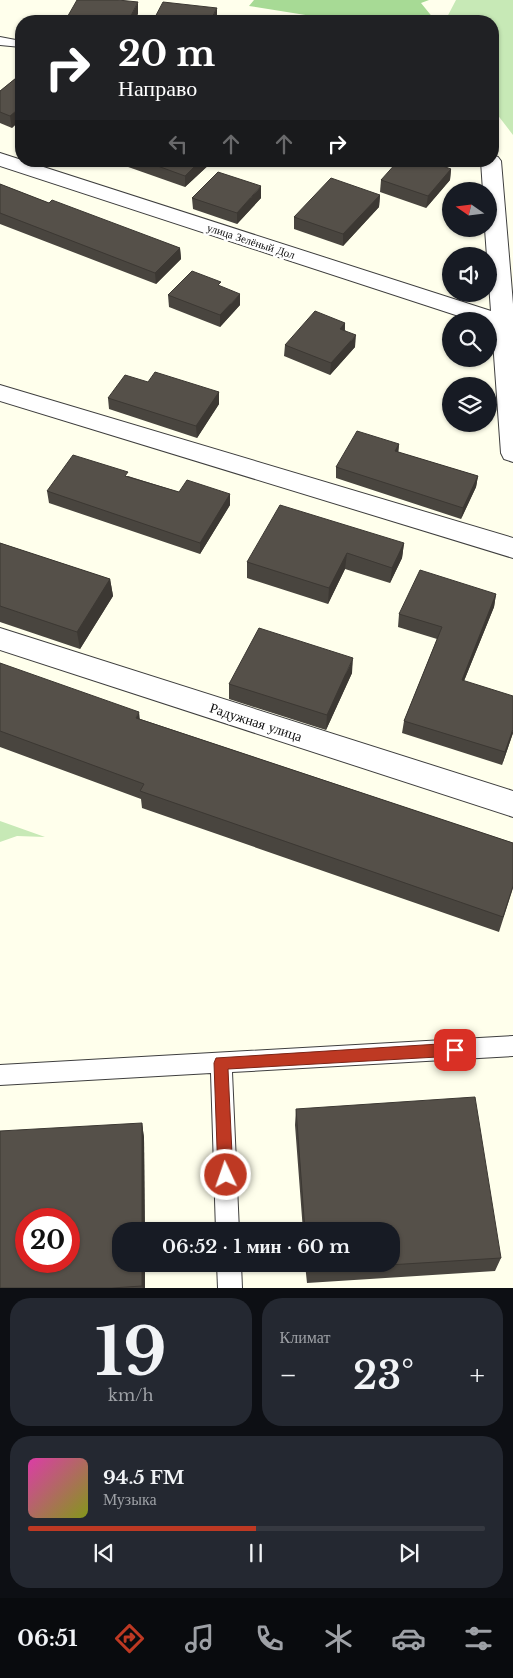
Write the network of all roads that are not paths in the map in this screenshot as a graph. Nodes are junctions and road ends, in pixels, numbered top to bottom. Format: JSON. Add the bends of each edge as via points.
{"nodes":[{"id":1,"x":0,"y":41,"type":"edge"},
{"id":2,"x":15,"y":43,"type":"edge"},
{"id":3,"x":0,"y":159,"type":"edge"},
{"id":4,"x":15,"y":164,"type":"edge"},
{"id":5,"x":25,"y":167,"type":"edge"},
{"id":6,"x":491,"y":167,"type":"edge"},
{"id":7,"x":503,"y":322,"type":"junction"},
{"id":8,"x":0,"y":393,"type":"edge"},
{"id":9,"x":513,"y":452,"type":"edge"},
{"id":10,"x":513,"y":548,"type":"edge"},
{"id":11,"x":0,"y":639,"type":"edge"},
{"id":12,"x":513,"y":804,"type":"edge"},
{"id":13,"x":513,"y":1046,"type":"edge"},
{"id":14,"x":221,"y":1063,"type":"junction"},
{"id":15,"x":0,"y":1075,"type":"edge"},
{"id":16,"x":228,"y":1222,"type":"edge"},
{"id":17,"x":229,"y":1272,"type":"edge"},
{"id":18,"x":230,"y":1288,"type":"edge"}],
"edges":[{"from":1,"to":2,"type":"lane"},
{"from":3,"to":4,"type":"street","name":"улица Зелёный Дол"},
{"from":5,"to":7,"type":"street","name":"улица Зелёный Дол"},
{"from":6,"to":7,"type":"street"},
{"from":7,"to":9,"type":"street"},
{"from":8,"to":10,"type":"street"},
{"from":11,"to":12,"type":"street","name":"Радужная улица"},
{"from":13,"to":14,"type":"lane"},
{"from":14,"to":15,"type":"lane"},
{"from":14,"to":16,"type":"lane"},
{"from":17,"to":18,"type":"lane"}]}
